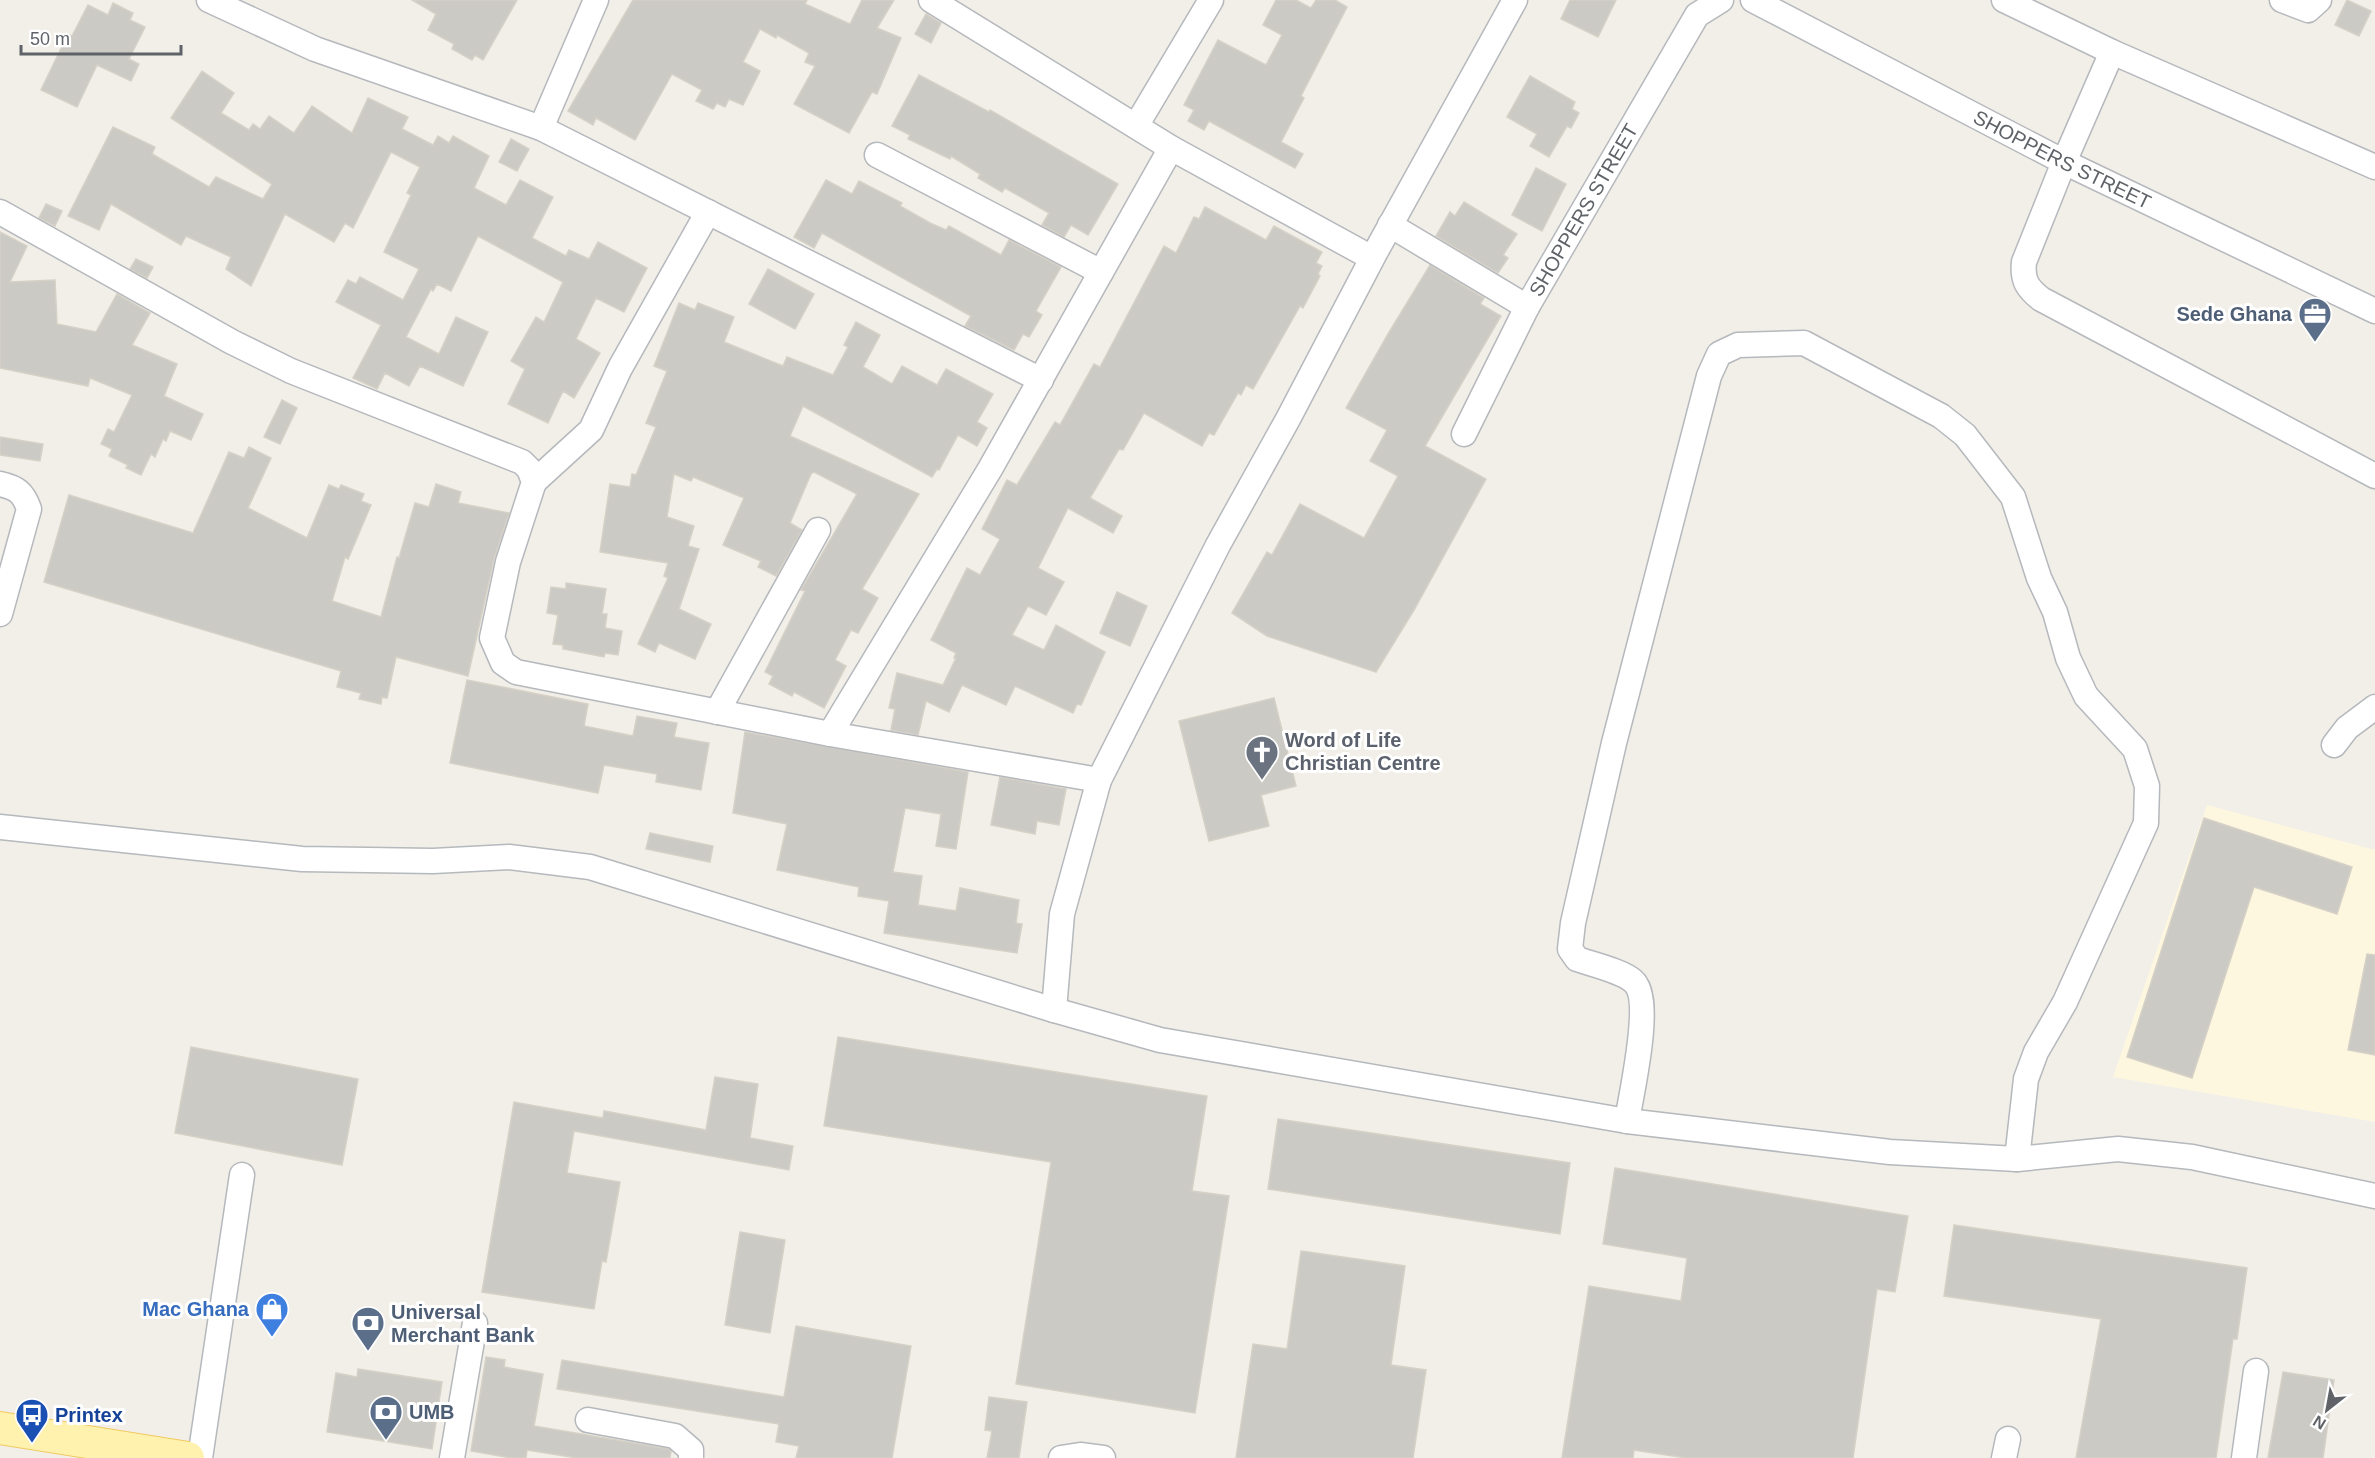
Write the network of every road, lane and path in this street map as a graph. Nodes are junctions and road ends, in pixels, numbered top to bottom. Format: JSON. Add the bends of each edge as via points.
{"nodes":[{"id":1,"x":209,"y":0,"type":"edge"},
{"id":2,"x":596,"y":0,"type":"edge"},
{"id":3,"x":931,"y":0,"type":"edge"},
{"id":4,"x":1211,"y":0,"type":"edge"},
{"id":5,"x":1515,"y":0,"type":"edge"},
{"id":6,"x":1721,"y":0,"type":"edge"},
{"id":7,"x":1753,"y":0,"type":"edge"},
{"id":8,"x":2004,"y":0,"type":"edge"},
{"id":9,"x":2282,"y":0,"type":"edge"},
{"id":10,"x":2319,"y":0,"type":"edge"},
{"id":11,"x":2112,"y":52,"type":"junction"},
{"id":12,"x":1136,"y":126,"type":"junction"},
{"id":13,"x":541,"y":128,"type":"junction"},
{"id":14,"x":1171,"y":148,"type":"junction"},
{"id":15,"x":877,"y":154,"type":"dead end"},
{"id":16,"x":2064,"y":162,"type":"junction"},
{"id":17,"x":2375,"y":167,"type":"edge"},
{"id":18,"x":0,"y":212,"type":"edge"},
{"id":19,"x":708,"y":212,"type":"junction"},
{"id":20,"x":1390,"y":225,"type":"junction"},
{"id":21,"x":1372,"y":258,"type":"junction"},
{"id":22,"x":1101,"y":272,"type":"junction"},
{"id":23,"x":1527,"y":307,"type":"junction"},
{"id":24,"x":2375,"y":311,"type":"edge"},
{"id":25,"x":1041,"y":380,"type":"junction"},
{"id":26,"x":1464,"y":434,"type":"dead end"},
{"id":27,"x":2375,"y":476,"type":"edge"},
{"id":28,"x":534,"y":482,"type":"junction"},
{"id":29,"x":0,"y":484,"type":"edge"},
{"id":30,"x":819,"y":530,"type":"dead end"},
{"id":31,"x":0,"y":614,"type":"edge"},
{"id":32,"x":2375,"y":707,"type":"edge"},
{"id":33,"x":717,"y":712,"type":"junction"},
{"id":34,"x":830,"y":734,"type":"junction"},
{"id":35,"x":2334,"y":745,"type":"dead end"},
{"id":36,"x":1099,"y":780,"type":"junction"},
{"id":37,"x":0,"y":827,"type":"edge"},
{"id":38,"x":1054,"y":1010,"type":"junction"},
{"id":39,"x":1627,"y":1120,"type":"junction"},
{"id":40,"x":2017,"y":1159,"type":"junction"},
{"id":41,"x":242,"y":1175,"type":"dead end"},
{"id":42,"x":2375,"y":1196,"type":"edge"},
{"id":43,"x":475,"y":1323,"type":"dead end"},
{"id":44,"x":2256,"y":1371,"type":"dead end"},
{"id":45,"x":588,"y":1420,"type":"dead end"},
{"id":46,"x":0,"y":1428,"type":"edge"},
{"id":47,"x":188,"y":1458,"type":"edge"},
{"id":48,"x":200,"y":1458,"type":"edge"},
{"id":49,"x":452,"y":1458,"type":"edge"},
{"id":50,"x":691,"y":1458,"type":"edge"},
{"id":51,"x":1061,"y":1458,"type":"edge"},
{"id":52,"x":1103,"y":1458,"type":"edge"},
{"id":53,"x":2244,"y":1458,"type":"edge"}],
"edges":[{"from":1,"to":13,"type":"street","via":[[315,49]]},
{"from":2,"to":13,"type":"street"},
{"from":3,"to":12,"type":"street"},
{"from":4,"to":12,"type":"street"},
{"from":5,"to":20,"type":"street"},
{"from":6,"to":23,"type":"street","name":"SHOPPERS STREET","via":[[1697,15]]},
{"from":7,"to":16,"type":"street","name":"SHOPPERS STREET"},
{"from":8,"to":11,"type":"street"},
{"from":9,"to":10,"type":"street","via":[[2308,10]]},
{"from":11,"to":16,"type":"street"},
{"from":11,"to":17,"type":"street"},
{"from":12,"to":14,"type":"street"},
{"from":13,"to":19,"type":"street"},
{"from":14,"to":21,"type":"street"},
{"from":14,"to":22,"type":"street"},
{"from":15,"to":22,"type":"street"},
{"from":16,"to":24,"type":"street","name":"SHOPPERS STREET"},
{"from":16,"to":27,"type":"street","via":[[2025,262],[2022,276],[2029,290]]},
{"from":18,"to":28,"type":"street","via":[[291,372],[522,462]]},
{"from":19,"to":25,"type":"street"},
{"from":19,"to":28,"type":"street","via":[[620,368],[591,430]]},
{"from":20,"to":21,"type":"street"},
{"from":20,"to":23,"type":"street"},
{"from":21,"to":36,"type":"street","via":[[1218,545]]},
{"from":22,"to":25,"type":"street"},
{"from":23,"to":26,"type":"street","name":"SHOPPERS STREET"},
{"from":25,"to":34,"type":"street"},
{"from":28,"to":33,"type":"street","via":[[508,562],[492,638],[503,663],[516,672]]},
{"from":29,"to":31,"type":"street","via":[[16,488],[29,508]]},
{"from":30,"to":33,"type":"street"},
{"from":32,"to":35,"type":"street","via":[[2347,728]]},
{"from":33,"to":34,"type":"street"},
{"from":34,"to":36,"type":"street"},
{"from":36,"to":38,"type":"street","via":[[1062,914]]},
{"from":37,"to":38,"type":"street","via":[[302,859],[509,858],[590,867]]},
{"from":38,"to":39,"type":"street","via":[[1160,1040]]},
{"from":39,"to":40,"type":"street","via":[[1890,1152]]},
{"from":39,"to":40,"type":"street","via":[[1642,1028],[1642,996],[1634,981],[1577,960],[1570,949],[1583,878],[1709,376],[1719,354],[1738,345],[1804,343],[1941,416],[1980,452],[2013,497],[2068,658],[2086,696],[2135,749],[2147,786],[2146,824],[2026,1079]]},
{"from":40,"to":42,"type":"street","via":[[2118,1149],[2192,1157]]},
{"from":41,"to":48,"type":"street"},
{"from":43,"to":49,"type":"street"},
{"from":44,"to":53,"type":"street"},
{"from":45,"to":50,"type":"street","via":[[675,1436],[691,1450]]},
{"from":46,"to":47,"type":"main road"},
{"from":51,"to":52,"type":"street"}]}
